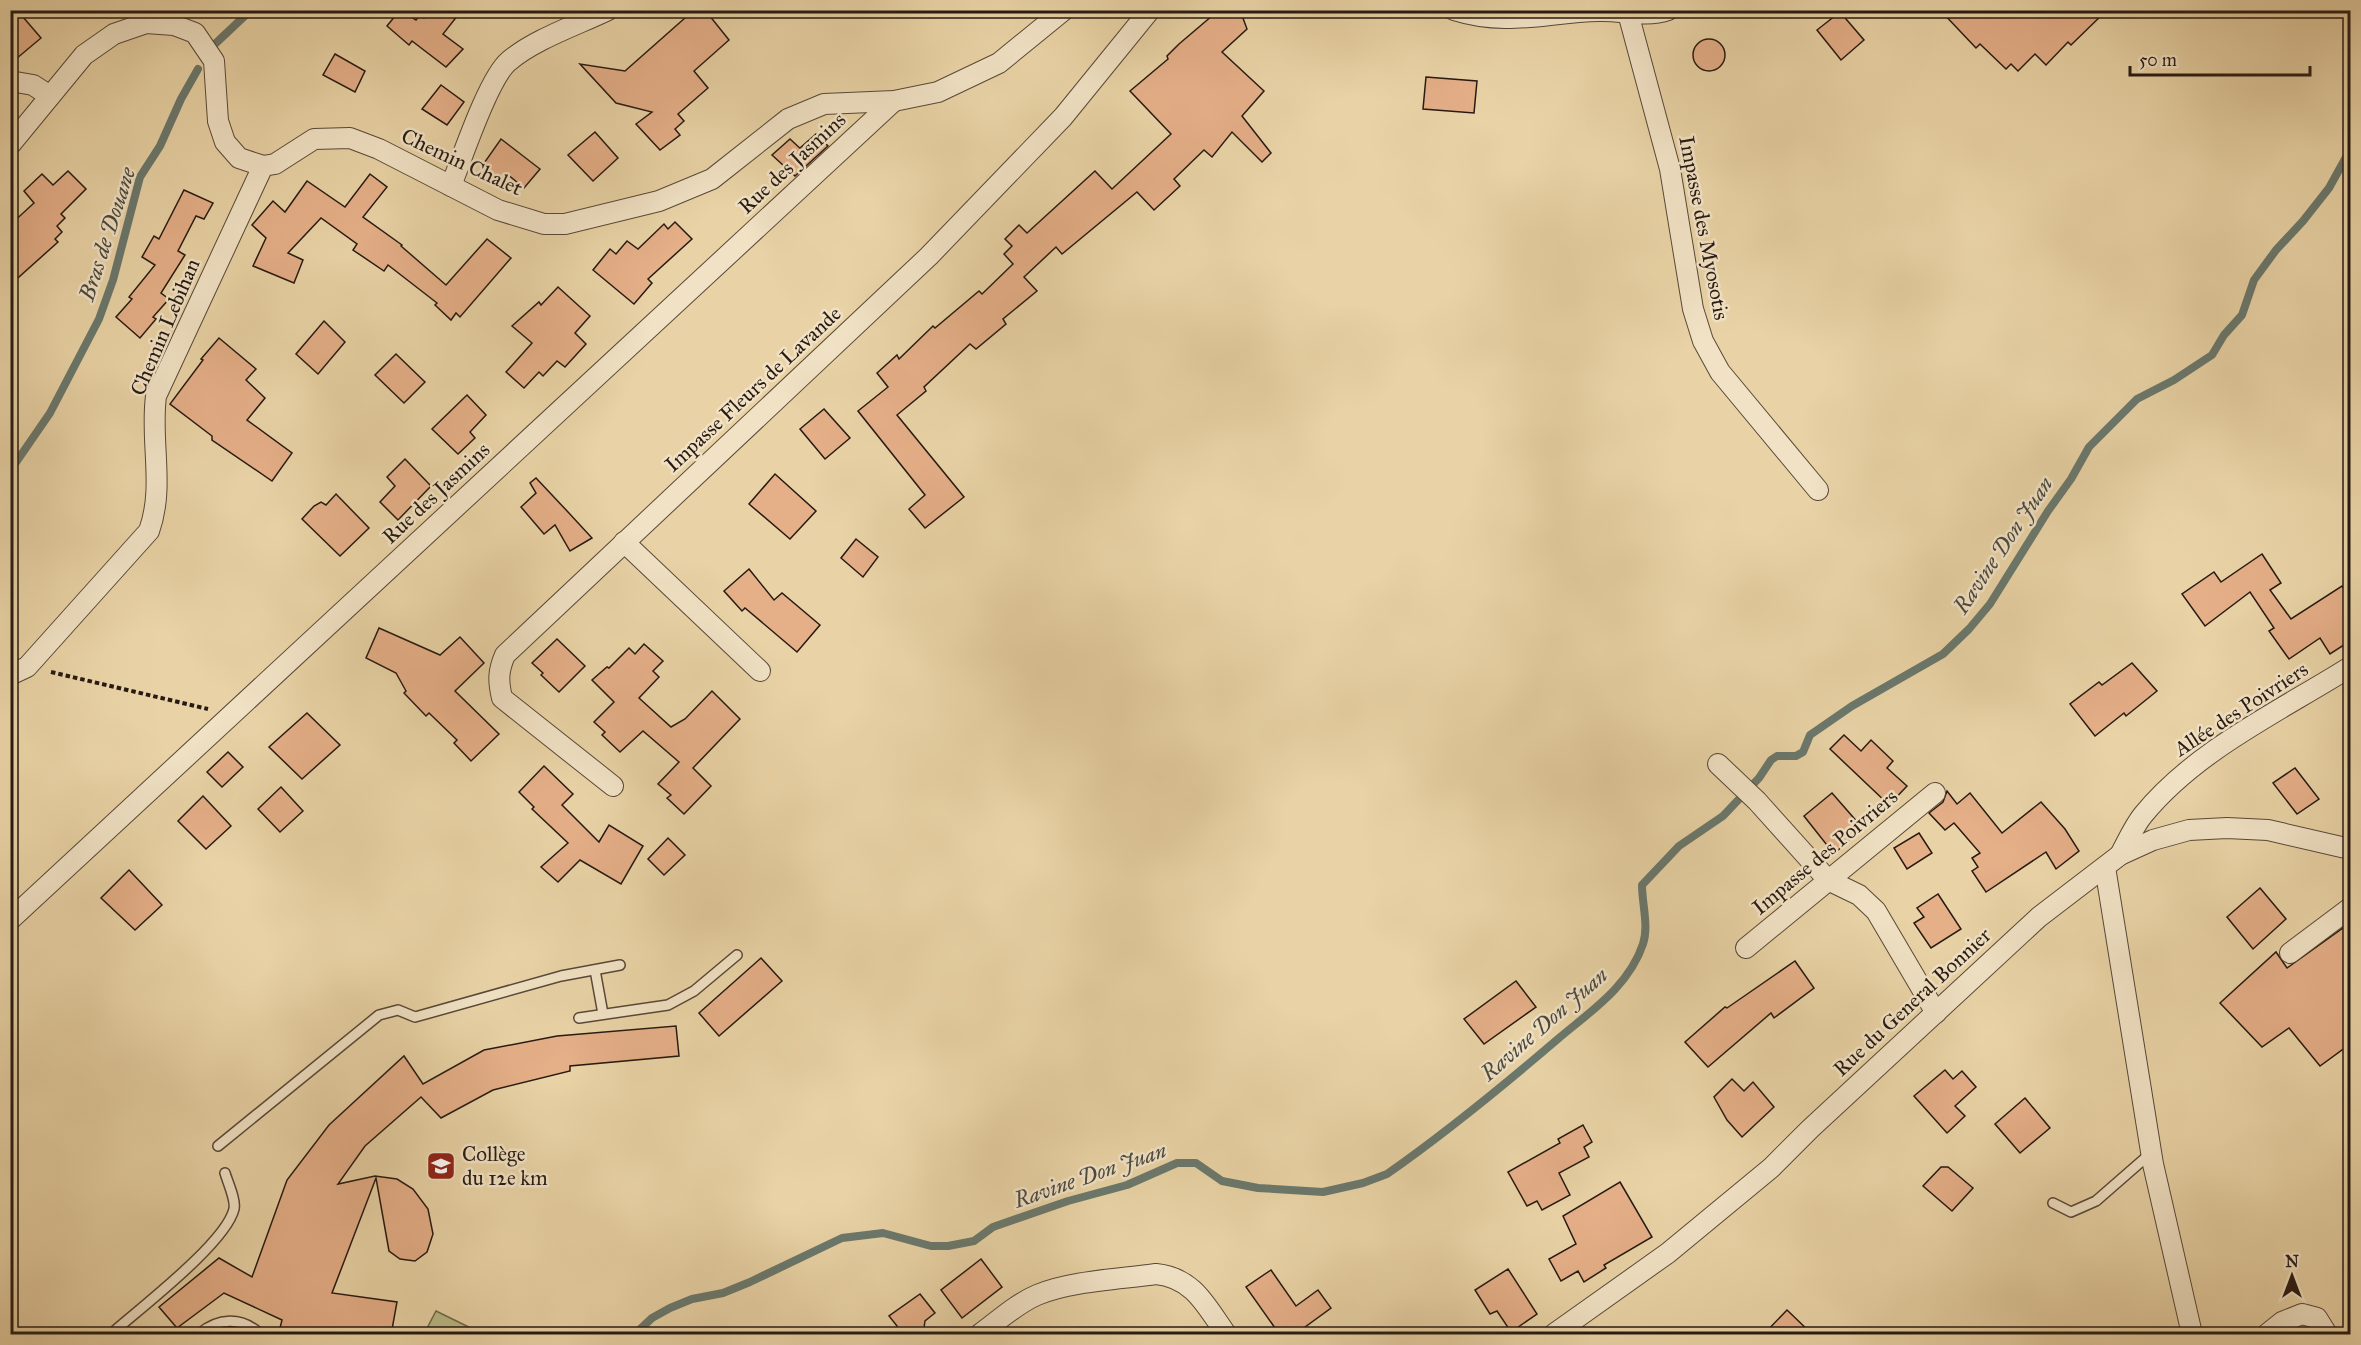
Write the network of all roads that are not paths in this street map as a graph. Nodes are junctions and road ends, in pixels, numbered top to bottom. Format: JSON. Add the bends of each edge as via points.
{"nodes":[{"id":1,"x":608,"y":10,"type":"edge"},
{"id":2,"x":1064,"y":10,"type":"edge"},
{"id":3,"x":1150,"y":10,"type":"edge"},
{"id":4,"x":1454,"y":10,"type":"edge"},
{"id":5,"x":1668,"y":10,"type":"edge"},
{"id":6,"x":1628,"y":13,"type":"junction"},
{"id":7,"x":10,"y":81,"type":"edge"},
{"id":8,"x":50,"y":96,"type":"junction"},
{"id":9,"x":894,"y":101,"type":"junction"},
{"id":10,"x":10,"y":145,"type":"edge"},
{"id":11,"x":263,"y":166,"type":"junction"},
{"id":12,"x":451,"y":186,"type":"junction"},
{"id":13,"x":1818,"y":490,"type":"dead end"},
{"id":14,"x":624,"y":542,"type":"junction"},
{"id":15,"x":2350,"y":668,"type":"edge"},
{"id":16,"x":19,"y":671,"type":"edge"},
{"id":17,"x":760,"y":671,"type":"dead end"},
{"id":18,"x":1718,"y":764,"type":"dead end"},
{"id":19,"x":613,"y":786,"type":"dead end"},
{"id":20,"x":1935,"y":793,"type":"dead end"},
{"id":21,"x":2350,"y":849,"type":"edge"},
{"id":22,"x":2113,"y":861,"type":"junction"},
{"id":23,"x":1828,"y":880,"type":"junction"},
{"id":24,"x":2350,"y":908,"type":"edge"},
{"id":25,"x":10,"y":920,"type":"edge"},
{"id":26,"x":1746,"y":948,"type":"dead end"},
{"id":27,"x":2290,"y":953,"type":"dead end"},
{"id":28,"x":736,"y":956,"type":"dead end"},
{"id":29,"x":620,"y":965,"type":"dead end"},
{"id":30,"x":595,"y":970,"type":"junction"},
{"id":31,"x":1936,"y":1013,"type":"junction"},
{"id":32,"x":603,"y":1014,"type":"junction"},
{"id":33,"x":579,"y":1018,"type":"dead end"},
{"id":34,"x":218,"y":1146,"type":"dead end"},
{"id":35,"x":2151,"y":1153,"type":"junction"},
{"id":36,"x":225,"y":1173,"type":"dead end"},
{"id":37,"x":2053,"y":1203,"type":"dead end"},
{"id":38,"x":111,"y":1335,"type":"edge"},
{"id":39,"x":199,"y":1335,"type":"edge"},
{"id":40,"x":260,"y":1335,"type":"edge"},
{"id":41,"x":980,"y":1335,"type":"edge"},
{"id":42,"x":1226,"y":1335,"type":"edge"},
{"id":43,"x":1554,"y":1335,"type":"edge"},
{"id":44,"x":2192,"y":1335,"type":"edge"},
{"id":45,"x":2267,"y":1335,"type":"edge"},
{"id":46,"x":2327,"y":1335,"type":"edge"}],
"edges":[{"from":1,"to":12,"type":"street","via":[[527,48],[507,62],[493,81]]},
{"from":2,"to":9,"type":"street","name":"Chemin Chalet","via":[[999,63],[938,92]]},
{"from":3,"to":14,"type":"street","name":"Impasse Fleurs de Lavande","via":[[1063,117],[929,256]]},
{"from":4,"to":6,"type":"street","via":[[1496,19],[1599,11]]},
{"from":5,"to":6,"type":"street","via":[[1655,15]]},
{"from":6,"to":13,"type":"street","name":"Impasse des Myosotis","via":[[1670,169],[1693,309],[1703,341],[1720,372]]},
{"from":7,"to":8,"type":"street","via":[[33,85]]},
{"from":8,"to":10,"type":"street"},
{"from":8,"to":11,"type":"street","via":[[84,55],[114,34],[146,23],[174,25],[195,33],[214,61],[218,121],[225,142],[239,158]]},
{"from":9,"to":12,"type":"street","name":"Chemin Chalet","via":[[824,104],[788,120],[712,179],[659,201],[565,224],[544,224],[498,210]]},
{"from":9,"to":25,"type":"street","name":"Rue des Jasmins"},
{"from":11,"to":12,"type":"street","name":"Chemin Chalet","via":[[275,164],[314,139],[350,138]]},
{"from":11,"to":16,"type":"street","name":"Chemin Lebihan","via":[[156,396],[153,420],[158,487],[149,531]]},
{"from":14,"to":17,"type":"street"},
{"from":14,"to":19,"type":"street","name":"Impasse Fleurs de Lavande","via":[[505,655],[498,683],[502,698]]},
{"from":15,"to":22,"type":"street","name":"Allée des Poivriers","via":[[2200,759],[2141,817]]},
{"from":18,"to":23,"type":"street"},
{"from":20,"to":23,"type":"street","name":"Impasse des Poivriers"},
{"from":21,"to":22,"type":"street","name":"Rue du General Bonnier","via":[[2268,830],[2227,828],[2189,830],[2153,840]]},
{"from":22,"to":31,"type":"street","name":"Rue du General Bonnier","via":[[2039,917]]},
{"from":22,"to":35,"type":"street"},
{"from":23,"to":26,"type":"street","name":"Impasse des Poivriers"},
{"from":23,"to":31,"type":"street","via":[[1859,895],[1876,911]]},
{"from":24,"to":27,"type":"street"},
{"from":28,"to":32,"type":"lane","via":[[694,991],[668,1005]]},
{"from":29,"to":30,"type":"lane"},
{"from":30,"to":32,"type":"lane"},
{"from":30,"to":34,"type":"lane","via":[[415,1017],[398,1010],[380,1015]]},
{"from":31,"to":43,"type":"street","name":"Rue du General Bonnier","via":[[1772,1168],[1668,1253]]},
{"from":32,"to":33,"type":"lane"},
{"from":35,"to":37,"type":"lane","via":[[2096,1201],[2071,1212]]},
{"from":35,"to":44,"type":"street"},
{"from":36,"to":38,"type":"lane","via":[[235,1207],[213,1244]]},
{"from":39,"to":40,"type":"lane","via":[[211,1324],[232,1322],[251,1325]]},
{"from":41,"to":42,"type":"street","via":[[1019,1305],[1061,1287],[1156,1274],[1189,1286]]},
{"from":45,"to":46,"type":"street","via":[[2282,1322],[2302,1314],[2317,1318]]}]}
